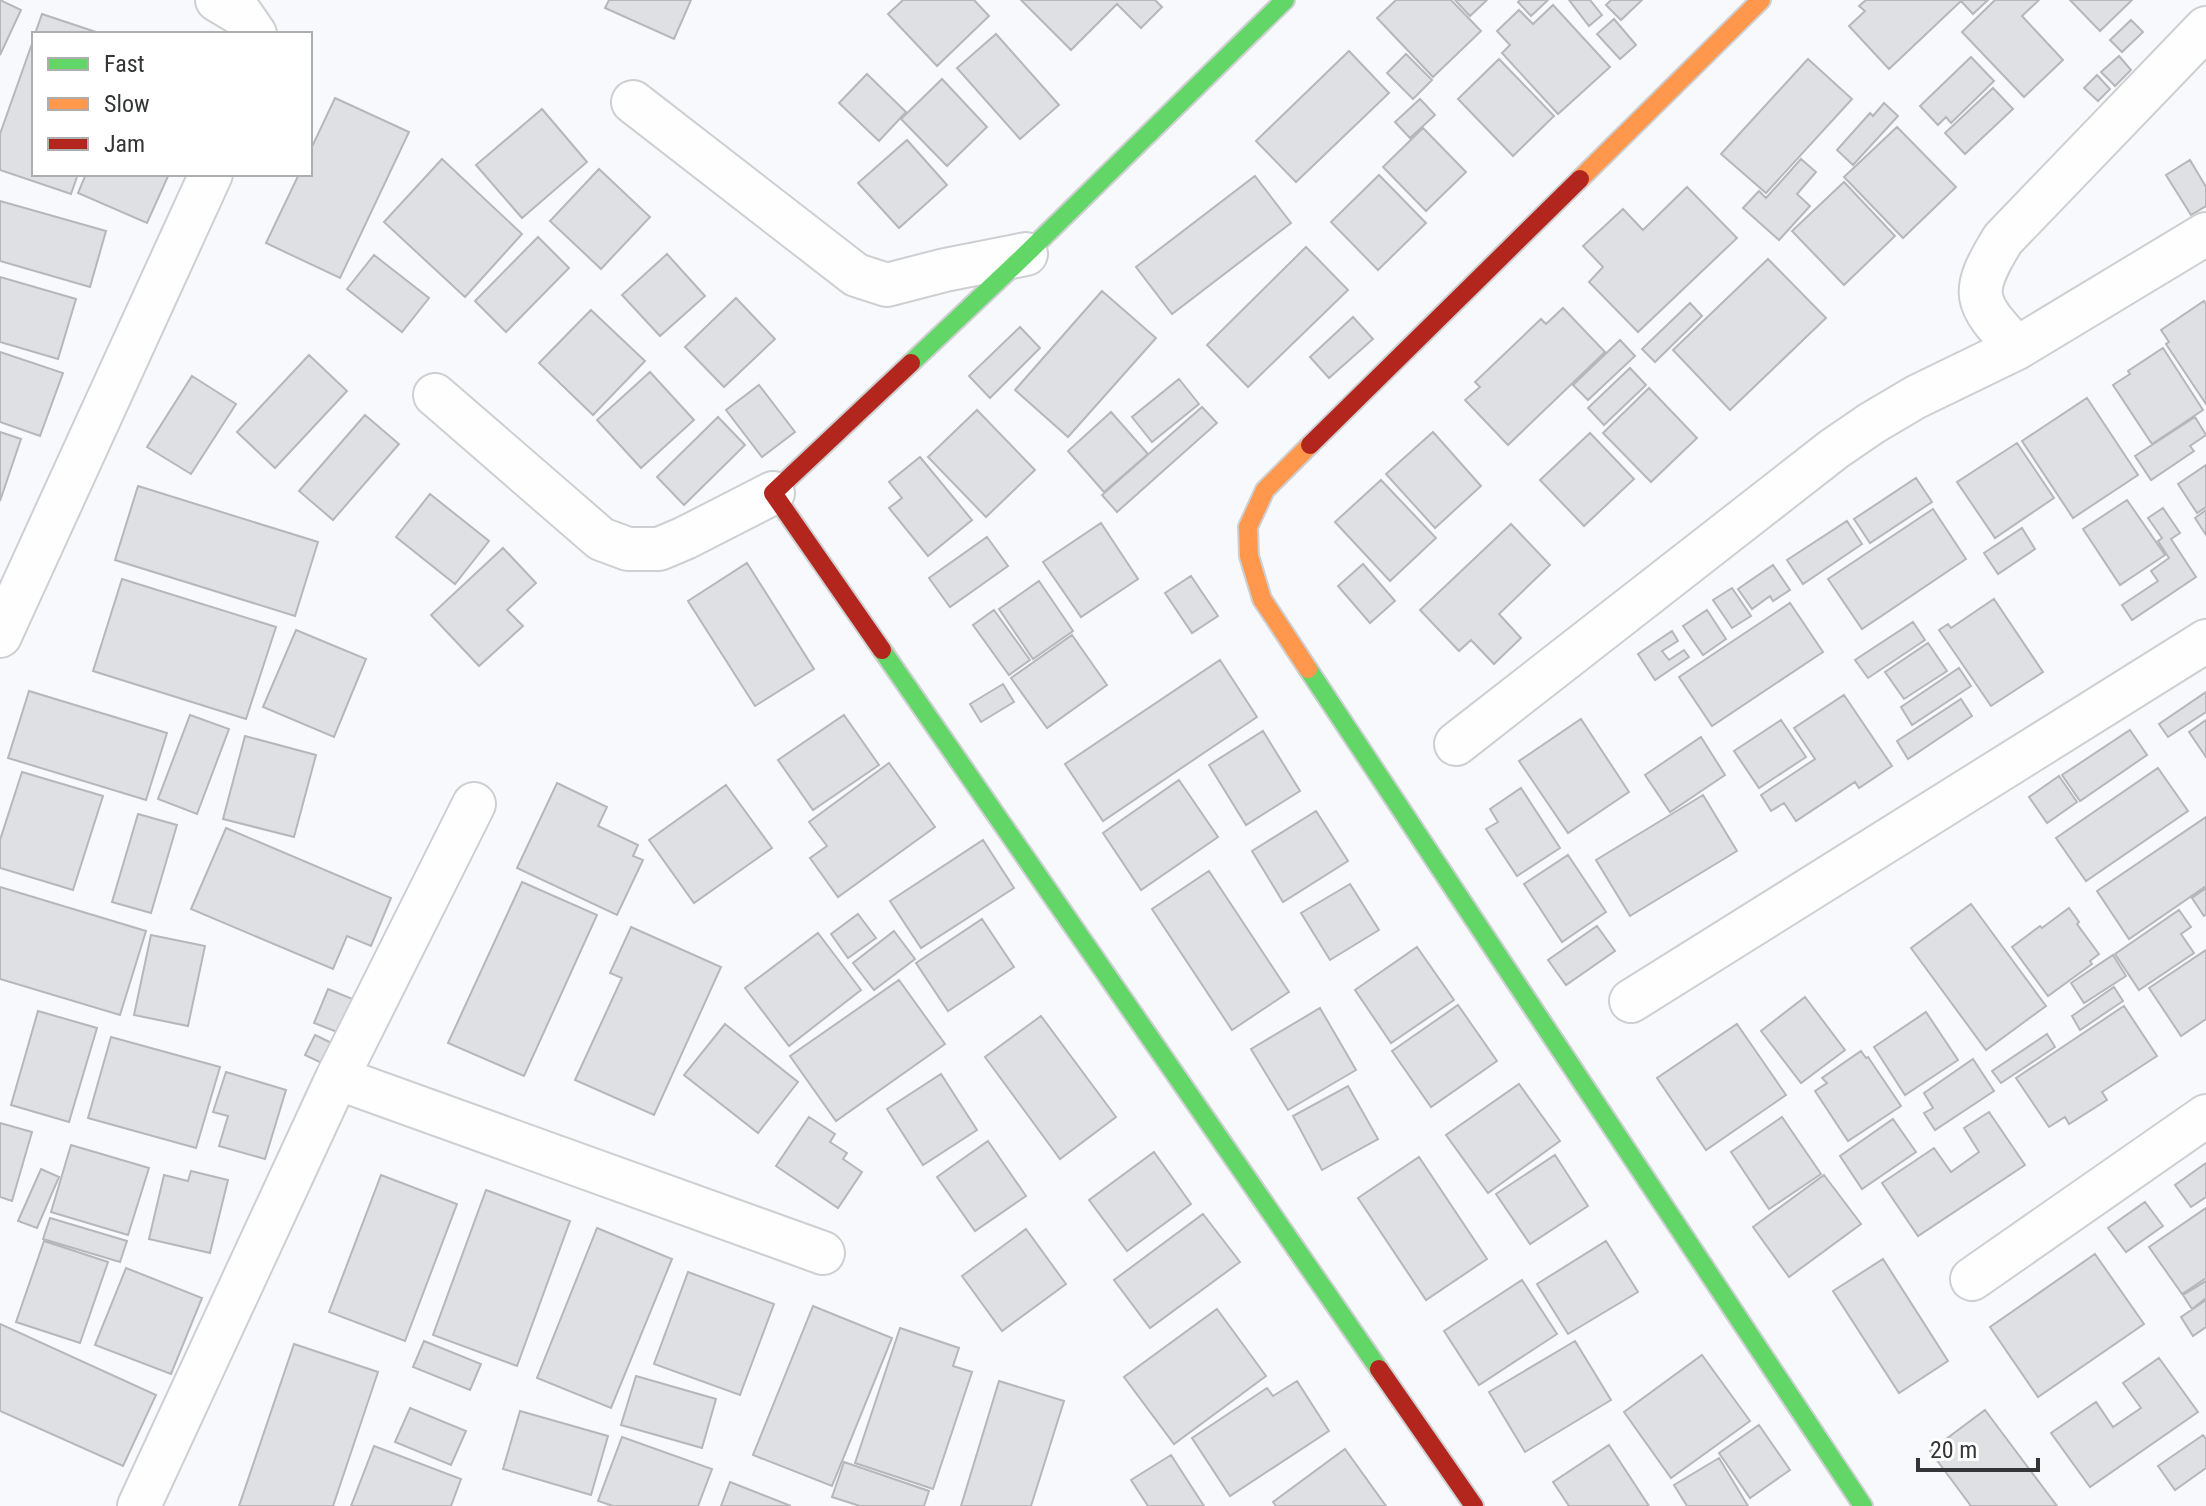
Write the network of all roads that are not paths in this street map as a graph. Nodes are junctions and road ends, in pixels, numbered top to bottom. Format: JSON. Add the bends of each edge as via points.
{"nodes":[{"id":1,"x":217,"y":0,"type":"edge"},
{"id":2,"x":1285,"y":0,"type":"edge"},
{"id":3,"x":1761,"y":0,"type":"edge"},
{"id":4,"x":2206,"y":28,"type":"edge"},
{"id":5,"x":254,"y":32,"type":"edge"},
{"id":6,"x":633,"y":102,"type":"dead end"},
{"id":7,"x":210,"y":176,"type":"edge"},
{"id":8,"x":2206,"y":234,"type":"edge"},
{"id":9,"x":1026,"y":254,"type":"junction"},
{"id":10,"x":2017,"y":348,"type":"junction"},
{"id":11,"x":435,"y":395,"type":"dead end"},
{"id":12,"x":773,"y":493,"type":"junction"},
{"id":13,"x":0,"y":636,"type":"edge"},
{"id":14,"x":2206,"y":641,"type":"edge"},
{"id":15,"x":1456,"y":744,"type":"dead end"},
{"id":16,"x":474,"y":804,"type":"dead end"},
{"id":17,"x":1631,"y":1001,"type":"dead end"},
{"id":18,"x":337,"y":1078,"type":"junction"},
{"id":19,"x":2206,"y":1116,"type":"edge"},
{"id":20,"x":823,"y":1253,"type":"dead end"},
{"id":21,"x":1972,"y":1279,"type":"dead end"},
{"id":22,"x":139,"y":1506,"type":"edge"},
{"id":23,"x":1474,"y":1506,"type":"edge"},
{"id":24,"x":1863,"y":1506,"type":"edge"}],
"edges":[{"from":1,"to":5,"type":"street","via":[[242,15]]},
{"from":2,"to":9,"type":"street"},
{"from":3,"to":24,"type":"street","via":[[1265,490],[1248,527],[1249,556],[1262,599]]},
{"from":4,"to":10,"type":"street","via":[[2003,239],[1986,267],[1979,292],[1988,317]]},
{"from":6,"to":9,"type":"street","via":[[856,275],[887,285]]},
{"from":7,"to":13,"type":"street"},
{"from":8,"to":10,"type":"street"},
{"from":9,"to":12,"type":"street"},
{"from":10,"to":15,"type":"street","via":[[1916,397],[1834,449]]},
{"from":11,"to":12,"type":"street","via":[[601,539],[628,549],[659,549]]},
{"from":12,"to":23,"type":"street"},
{"from":14,"to":17,"type":"street"},
{"from":16,"to":18,"type":"street"},
{"from":18,"to":20,"type":"street"},
{"from":18,"to":22,"type":"street"},
{"from":19,"to":21,"type":"street"}]}
